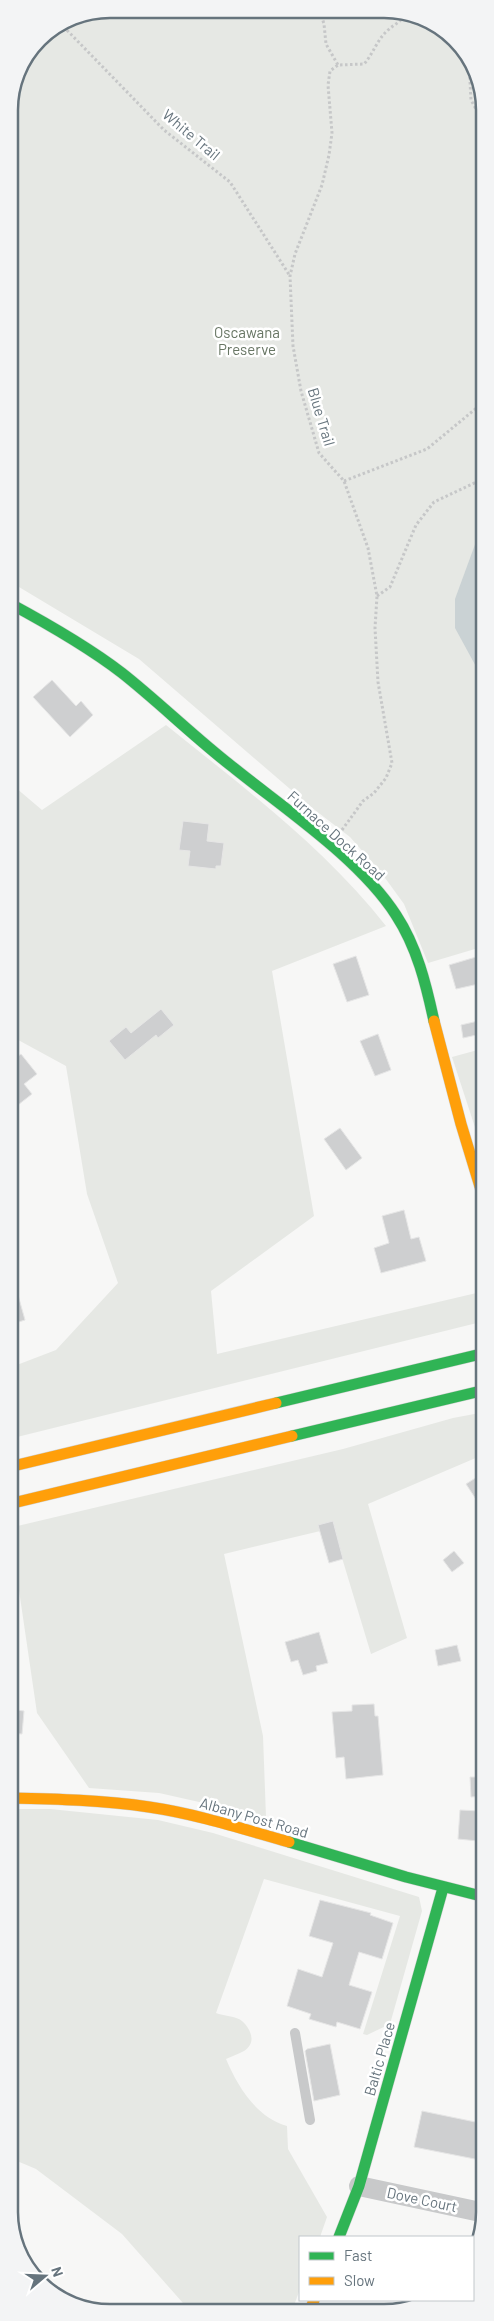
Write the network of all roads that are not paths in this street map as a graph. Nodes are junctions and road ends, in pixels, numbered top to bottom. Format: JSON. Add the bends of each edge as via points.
{"nodes":[{"id":1,"x":18,"y":607,"type":"edge"},
{"id":2,"x":476,"y":1173,"type":"edge"},
{"id":3,"x":476,"y":1355,"type":"edge"},
{"id":4,"x":476,"y":1392,"type":"edge"},
{"id":5,"x":18,"y":1465,"type":"edge"},
{"id":6,"x":18,"y":1502,"type":"edge"},
{"id":7,"x":18,"y":1798,"type":"edge"},
{"id":8,"x":443,"y":1888,"type":"junction"},
{"id":9,"x":476,"y":1895,"type":"edge"},
{"id":10,"x":295,"y":2033,"type":"dead end"},
{"id":11,"x":310,"y":2120,"type":"dead end"},
{"id":12,"x":359,"y":2186,"type":"junction"},
{"id":13,"x":476,"y":2211,"type":"edge"},
{"id":14,"x":339,"y":2236,"type":"edge"}],
"edges":[{"from":1,"to":2,"type":"main road","name":"Furnace Dock Road","via":[[121,672],[230,766],[330,846],[390,907],[408,936],[424,981]]},
{"from":3,"to":5,"type":"main road"},
{"from":4,"to":6,"type":"main road"},
{"from":7,"to":8,"type":"main road","name":"Albany Post Road","via":[[101,1802],[169,1811],[272,1837]]},
{"from":8,"to":9,"type":"main road","name":"Albany Post Road"},
{"from":8,"to":12,"type":"main road","name":"Baltic Place"},
{"from":10,"to":11,"type":"lane"},
{"from":12,"to":13,"type":"street","name":"Dove Court"},
{"from":12,"to":14,"type":"main road","name":"Baltic Place"}]}
